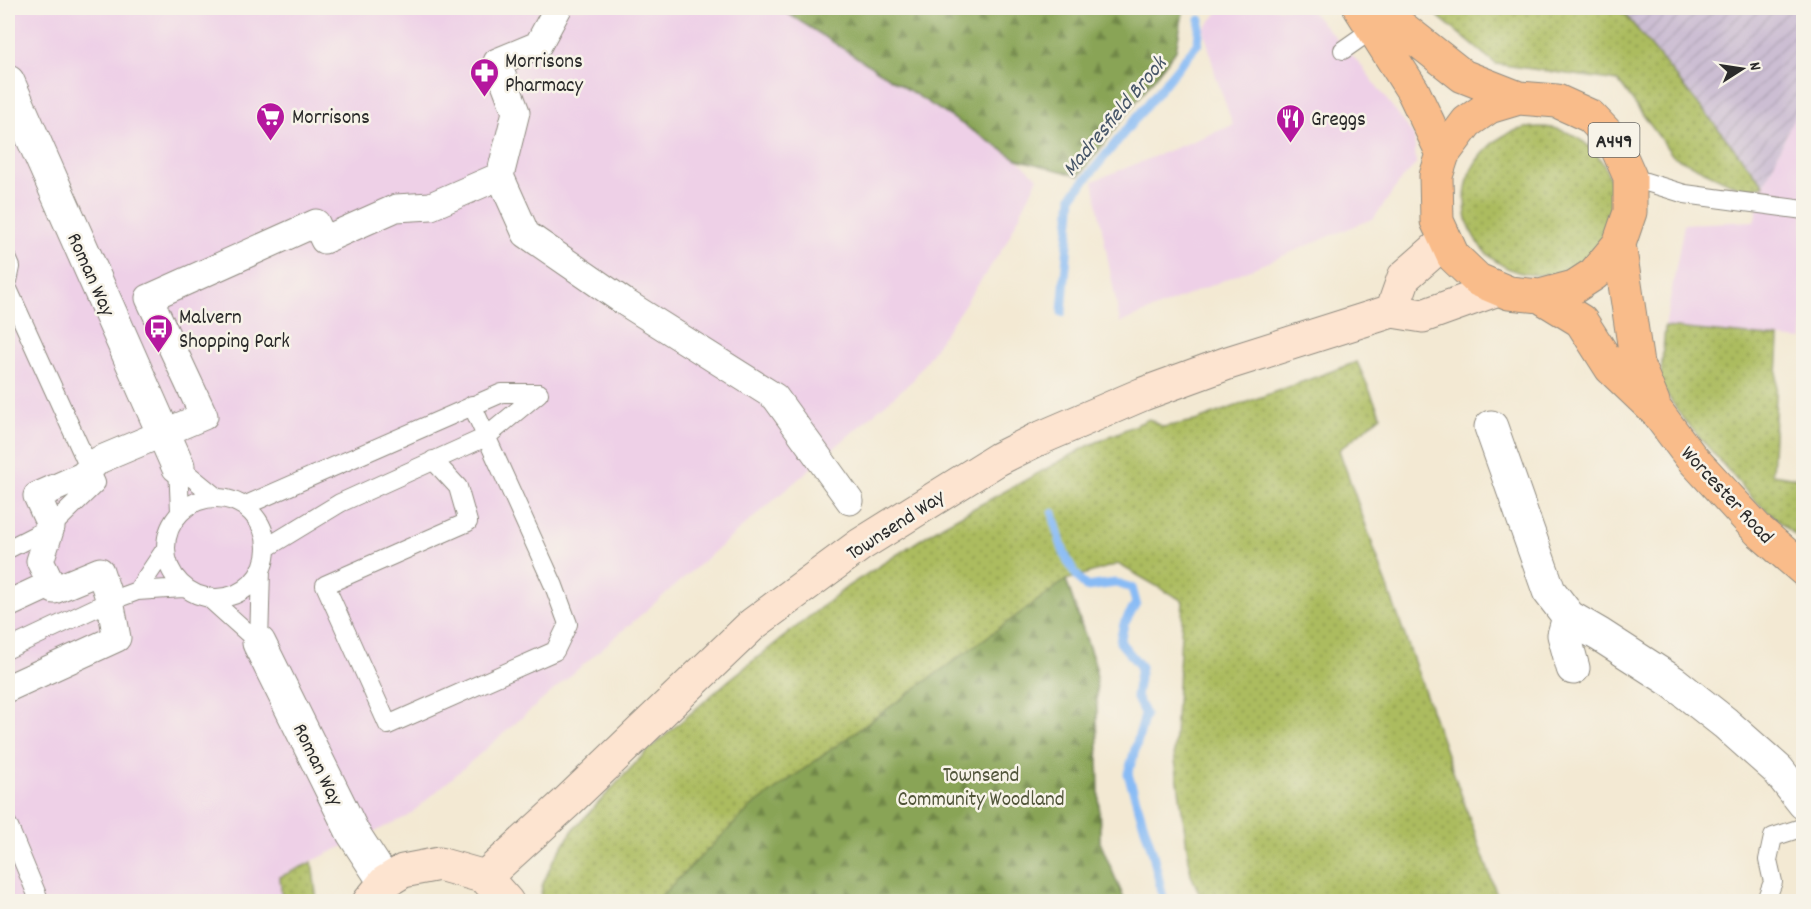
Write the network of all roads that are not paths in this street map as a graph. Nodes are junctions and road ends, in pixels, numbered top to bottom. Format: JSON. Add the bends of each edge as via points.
{"nodes":[{"id":1,"x":558,"y":8,"type":"edge"},
{"id":2,"x":1370,"y":15,"type":"edge"},
{"id":3,"x":1343,"y":50,"type":"dead end"},
{"id":4,"x":8,"y":82,"type":"edge"},
{"id":5,"x":1519,"y":99,"type":"junction"},
{"id":6,"x":1443,"y":154,"type":"junction"},
{"id":7,"x":500,"y":176,"type":"junction"},
{"id":8,"x":1629,"y":177,"type":"junction"},
{"id":9,"x":1803,"y":210,"type":"edge"},
{"id":10,"x":1445,"y":241,"type":"junction"},
{"id":11,"x":1619,"y":244,"type":"junction"},
{"id":12,"x":8,"y":260,"type":"edge"},
{"id":13,"x":8,"y":281,"type":"edge"},
{"id":14,"x":1498,"y":288,"type":"junction"},
{"id":15,"x":8,"y":289,"type":"edge"},
{"id":16,"x":1540,"y":296,"type":"junction"},
{"id":17,"x":1392,"y":311,"type":"junction"},
{"id":18,"x":472,"y":405,"type":"junction"},
{"id":19,"x":1657,"y":412,"type":"junction"},
{"id":20,"x":1491,"y":427,"type":"dead end"},
{"id":21,"x":163,"y":434,"type":"junction"},
{"id":22,"x":486,"y":437,"type":"junction"},
{"id":23,"x":433,"y":460,"type":"junction"},
{"id":24,"x":178,"y":466,"type":"junction"},
{"id":25,"x":90,"y":469,"type":"junction"},
{"id":26,"x":216,"y":497,"type":"junction"},
{"id":27,"x":850,"y":501,"type":"dead end"},
{"id":28,"x":244,"y":506,"type":"junction"},
{"id":29,"x":180,"y":511,"type":"junction"},
{"id":30,"x":51,"y":527,"type":"junction"},
{"id":31,"x":266,"y":548,"type":"junction"},
{"id":32,"x":8,"y":549,"type":"edge"},
{"id":33,"x":165,"y":551,"type":"junction"},
{"id":34,"x":261,"y":569,"type":"junction"},
{"id":35,"x":1803,"y":570,"type":"edge"},
{"id":36,"x":51,"y":584,"type":"junction"},
{"id":37,"x":183,"y":588,"type":"junction"},
{"id":38,"x":137,"y":591,"type":"junction"},
{"id":39,"x":208,"y":597,"type":"junction"},
{"id":40,"x":110,"y":601,"type":"junction"},
{"id":41,"x":8,"y":604,"type":"edge"},
{"id":42,"x":1569,"y":617,"type":"junction"},
{"id":43,"x":259,"y":643,"type":"junction"},
{"id":44,"x":8,"y":649,"type":"edge"},
{"id":45,"x":1573,"y":668,"type":"dead end"},
{"id":46,"x":8,"y":688,"type":"edge"},
{"id":47,"x":1803,"y":802,"type":"edge"},
{"id":48,"x":8,"y":825,"type":"edge"},
{"id":49,"x":1803,"y":827,"type":"edge"},
{"id":50,"x":485,"y":877,"type":"junction"},
{"id":51,"x":377,"y":892,"type":"edge"},
{"id":52,"x":40,"y":902,"type":"edge"},
{"id":53,"x":507,"y":902,"type":"edge"},
{"id":54,"x":1763,"y":902,"type":"edge"}],
"edges":[{"from":1,"to":7,"type":"street","via":[[538,45],[497,62],[516,112]]},
{"from":2,"to":3,"type":"lane"},
{"from":2,"to":5,"type":"highway","number":"A449","via":[[1463,76]]},
{"from":2,"to":6,"type":"highway"},
{"from":4,"to":21,"type":"street","name":"Roman Way"},
{"from":5,"to":6,"type":"highway","number":"A449","via":[[1489,107],[1467,122]]},
{"from":5,"to":8,"type":"highway","number":"A449","via":[[1557,101],[1590,116],[1614,141]]},
{"from":6,"to":10,"type":"highway","number":"A449","via":[[1436,176],[1437,221]]},
{"from":7,"to":21,"type":"street","via":[[431,206],[396,208],[324,240],[316,223],[149,298],[204,416]]},
{"from":7,"to":27,"type":"street","via":[[526,234],[775,397]]},
{"from":8,"to":9,"type":"lane","via":[[1685,194]]},
{"from":8,"to":11,"type":"highway","number":"A449","via":[[1630,212]]},
{"from":10,"to":14,"type":"highway","number":"A449","via":[[1453,256],[1478,280]]},
{"from":10,"to":17,"type":"main road","via":[[1404,277]]},
{"from":11,"to":16,"type":"highway","number":"A449","via":[[1594,274],[1574,287]]},
{"from":11,"to":19,"type":"highway","number":"A449","via":[[1637,364]]},
{"from":12,"to":13,"type":"lane"},
{"from":14,"to":16,"type":"highway","number":"A449"},
{"from":14,"to":17,"type":"main road","via":[[1423,316]]},
{"from":15,"to":25,"type":"lane"},
{"from":16,"to":19,"type":"highway","number":"A449","via":[[1581,321],[1611,368]]},
{"from":17,"to":50,"type":"main road","name":"Townsend Way","via":[[1143,394],[998,459],[870,539],[753,624]]},
{"from":18,"to":22,"type":"lane"},
{"from":18,"to":22,"type":"lane","via":[[502,393],[539,393]]},
{"from":18,"to":28,"type":"lane"},
{"from":19,"to":35,"type":"highway","name":"Worcester Road","number":"A449","via":[[1690,456],[1759,531]]},
{"from":20,"to":42,"type":"street","via":[[1549,591]]},
{"from":21,"to":24,"type":"street","name":"Roman Way"},
{"from":21,"to":25,"type":"street","via":[[99,460]]},
{"from":22,"to":23,"type":"lane"},
{"from":22,"to":23,"type":"lane","via":[[568,624],[555,651],[388,725],[325,585],[468,522],[458,487]]},
{"from":23,"to":31,"type":"lane","via":[[340,502]]},
{"from":24,"to":26,"type":"lane","name":"Roman Way"},
{"from":24,"to":29,"type":"lane","name":"Roman Way"},
{"from":25,"to":30,"type":"street","via":[[37,496]]},
{"from":26,"to":28,"type":"lane","name":"Roman Way"},
{"from":26,"to":29,"type":"lane","via":[[194,502]]},
{"from":28,"to":31,"type":"lane","via":[[261,524]]},
{"from":29,"to":33,"type":"lane","name":"Roman Way","via":[[168,529]]},
{"from":30,"to":32,"type":"lane"},
{"from":30,"to":36,"type":"street","via":[[40,561]]},
{"from":31,"to":34,"type":"lane","name":"Roman Way"},
{"from":33,"to":37,"type":"lane","via":[[168,567]]},
{"from":33,"to":38,"type":"lane"},
{"from":34,"to":39,"type":"lane","name":"Roman Way","via":[[251,585],[238,594]]},
{"from":34,"to":43,"type":"lane","name":"Roman Way"},
{"from":36,"to":40,"type":"street","via":[[54,590],[100,570]]},
{"from":36,"to":41,"type":"street"},
{"from":37,"to":38,"type":"lane"},
{"from":37,"to":39,"type":"lane","name":"Roman Way"},
{"from":38,"to":40,"type":"lane"},
{"from":39,"to":43,"type":"lane","name":"Roman Way"},
{"from":40,"to":44,"type":"lane"},
{"from":40,"to":46,"type":"street","via":[[117,638]]},
{"from":42,"to":45,"type":"street","via":[[1564,635]]},
{"from":42,"to":47,"type":"street","via":[[1673,682],[1717,716],[1778,770]]},
{"from":43,"to":51,"type":"street","name":"Roman Way","via":[[353,833]]},
{"from":48,"to":52,"type":"lane"},
{"from":49,"to":54,"type":"lane","via":[[1773,837],[1768,860],[1773,882]]},
{"from":50,"to":51,"type":"main road","via":[[438,864],[403,871]]},
{"from":50,"to":53,"type":"main road"}]}
